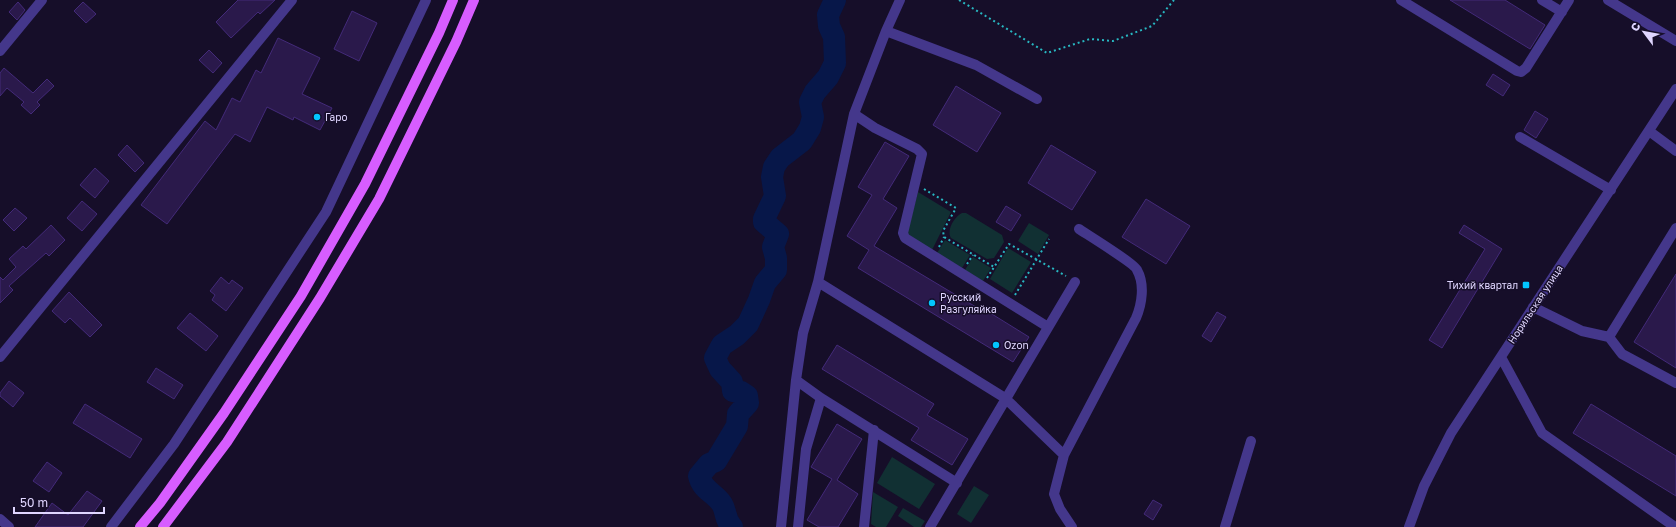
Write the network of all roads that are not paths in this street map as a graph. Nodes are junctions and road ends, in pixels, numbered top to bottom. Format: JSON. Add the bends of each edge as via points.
{"nodes":[{"id":1,"x":42,"y":0,"type":"edge"},
{"id":2,"x":292,"y":0,"type":"edge"},
{"id":3,"x":426,"y":0,"type":"edge"},
{"id":4,"x":453,"y":0,"type":"edge"},
{"id":5,"x":474,"y":0,"type":"edge"},
{"id":6,"x":900,"y":0,"type":"edge"},
{"id":7,"x":1401,"y":0,"type":"edge"},
{"id":8,"x":1542,"y":0,"type":"edge"},
{"id":9,"x":1569,"y":0,"type":"edge"},
{"id":10,"x":1608,"y":0,"type":"edge"},
{"id":11,"x":1562,"y":12,"type":"junction"},
{"id":12,"x":886,"y":31,"type":"junction"},
{"id":13,"x":1676,"y":41,"type":"edge"},
{"id":14,"x":0,"y":50,"type":"edge"},
{"id":15,"x":1676,"y":89,"type":"edge"},
{"id":16,"x":1037,"y":99,"type":"dead end"},
{"id":17,"x":854,"y":114,"type":"junction"},
{"id":18,"x":1650,"y":131,"type":"junction"},
{"id":19,"x":1520,"y":137,"type":"dead end"},
{"id":20,"x":1676,"y":151,"type":"edge"},
{"id":21,"x":1611,"y":190,"type":"junction"},
{"id":22,"x":1079,"y":228,"type":"dead end"},
{"id":23,"x":1676,"y":228,"type":"edge"},
{"id":24,"x":818,"y":282,"type":"junction"},
{"id":25,"x":1075,"y":282,"type":"road end"},
{"id":26,"x":1533,"y":307,"type":"junction"},
{"id":27,"x":1048,"y":327,"type":"junction"},
{"id":28,"x":1609,"y":337,"type":"junction"},
{"id":29,"x":0,"y":357,"type":"edge"},
{"id":30,"x":1501,"y":357,"type":"junction"},
{"id":31,"x":796,"y":380,"type":"junction"},
{"id":32,"x":1676,"y":383,"type":"edge"},
{"id":33,"x":820,"y":398,"type":"junction"},
{"id":34,"x":1005,"y":398,"type":"junction"},
{"id":35,"x":874,"y":430,"type":"junction"},
{"id":36,"x":1251,"y":441,"type":"dead end"},
{"id":37,"x":1064,"y":455,"type":"junction"},
{"id":38,"x":957,"y":482,"type":"junction"},
{"id":39,"x":0,"y":519,"type":"edge"},
{"id":40,"x":9,"y":527,"type":"edge"},
{"id":41,"x":111,"y":527,"type":"edge"},
{"id":42,"x":140,"y":527,"type":"edge"},
{"id":43,"x":163,"y":527,"type":"edge"},
{"id":44,"x":781,"y":527,"type":"edge"},
{"id":45,"x":798,"y":527,"type":"edge"},
{"id":46,"x":864,"y":527,"type":"edge"},
{"id":47,"x":930,"y":527,"type":"edge"},
{"id":48,"x":1072,"y":527,"type":"edge"},
{"id":49,"x":1225,"y":527,"type":"edge"},
{"id":50,"x":1409,"y":527,"type":"edge"},
{"id":51,"x":1675,"y":527,"type":"edge"}],
"edges":[{"from":1,"to":14,"type":"street"},
{"from":2,"to":29,"type":"street"},
{"from":3,"to":41,"type":"street","via":[[326,212],[174,444]]},
{"from":4,"to":42,"type":"main road","via":[[365,184],[300,296],[224,413]]},
{"from":5,"to":43,"type":"main road","via":[[367,219],[320,298],[227,442]]},
{"from":6,"to":12,"type":"street"},
{"from":7,"to":11,"type":"street","via":[[1521,72]]},
{"from":8,"to":11,"type":"street"},
{"from":9,"to":11,"type":"street"},
{"from":10,"to":13,"type":"street"},
{"from":12,"to":16,"type":"street","via":[[976,65]]},
{"from":12,"to":17,"type":"street"},
{"from":15,"to":18,"type":"street","name":"Норильская улица"},
{"from":17,"to":24,"type":"street"},
{"from":17,"to":27,"type":"street","via":[[922,154],[903,234],[905,238]]},
{"from":18,"to":20,"type":"street"},
{"from":18,"to":21,"type":"street","name":"Норильская улица"},
{"from":19,"to":21,"type":"street"},
{"from":21,"to":26,"type":"street","name":"Норильская улица"},
{"from":22,"to":37,"type":"street","via":[[1137,269],[1142,285],[1141,304]]},
{"from":23,"to":28,"type":"street"},
{"from":24,"to":31,"type":"street","via":[[803,333]]},
{"from":24,"to":34,"type":"street"},
{"from":25,"to":27,"type":"street"},
{"from":26,"to":28,"type":"street","via":[[1582,331]]},
{"from":26,"to":30,"type":"street","name":"Норильская улица"},
{"from":27,"to":34,"type":"street"},
{"from":28,"to":32,"type":"street","via":[[1622,354]]},
{"from":30,"to":50,"type":"street","name":"Норильская улица","via":[[1451,433],[1424,486]]},
{"from":30,"to":51,"type":"street","via":[[1542,433]]},
{"from":31,"to":33,"type":"street"},
{"from":31,"to":44,"type":"street"},
{"from":33,"to":35,"type":"street"},
{"from":33,"to":45,"type":"street","via":[[806,449]]},
{"from":34,"to":37,"type":"street"},
{"from":34,"to":38,"type":"street"},
{"from":35,"to":38,"type":"street"},
{"from":35,"to":46,"type":"street"},
{"from":36,"to":49,"type":"street"},
{"from":37,"to":48,"type":"street","via":[[1054,494]]},
{"from":38,"to":47,"type":"street"},
{"from":39,"to":40,"type":"street"}]}
